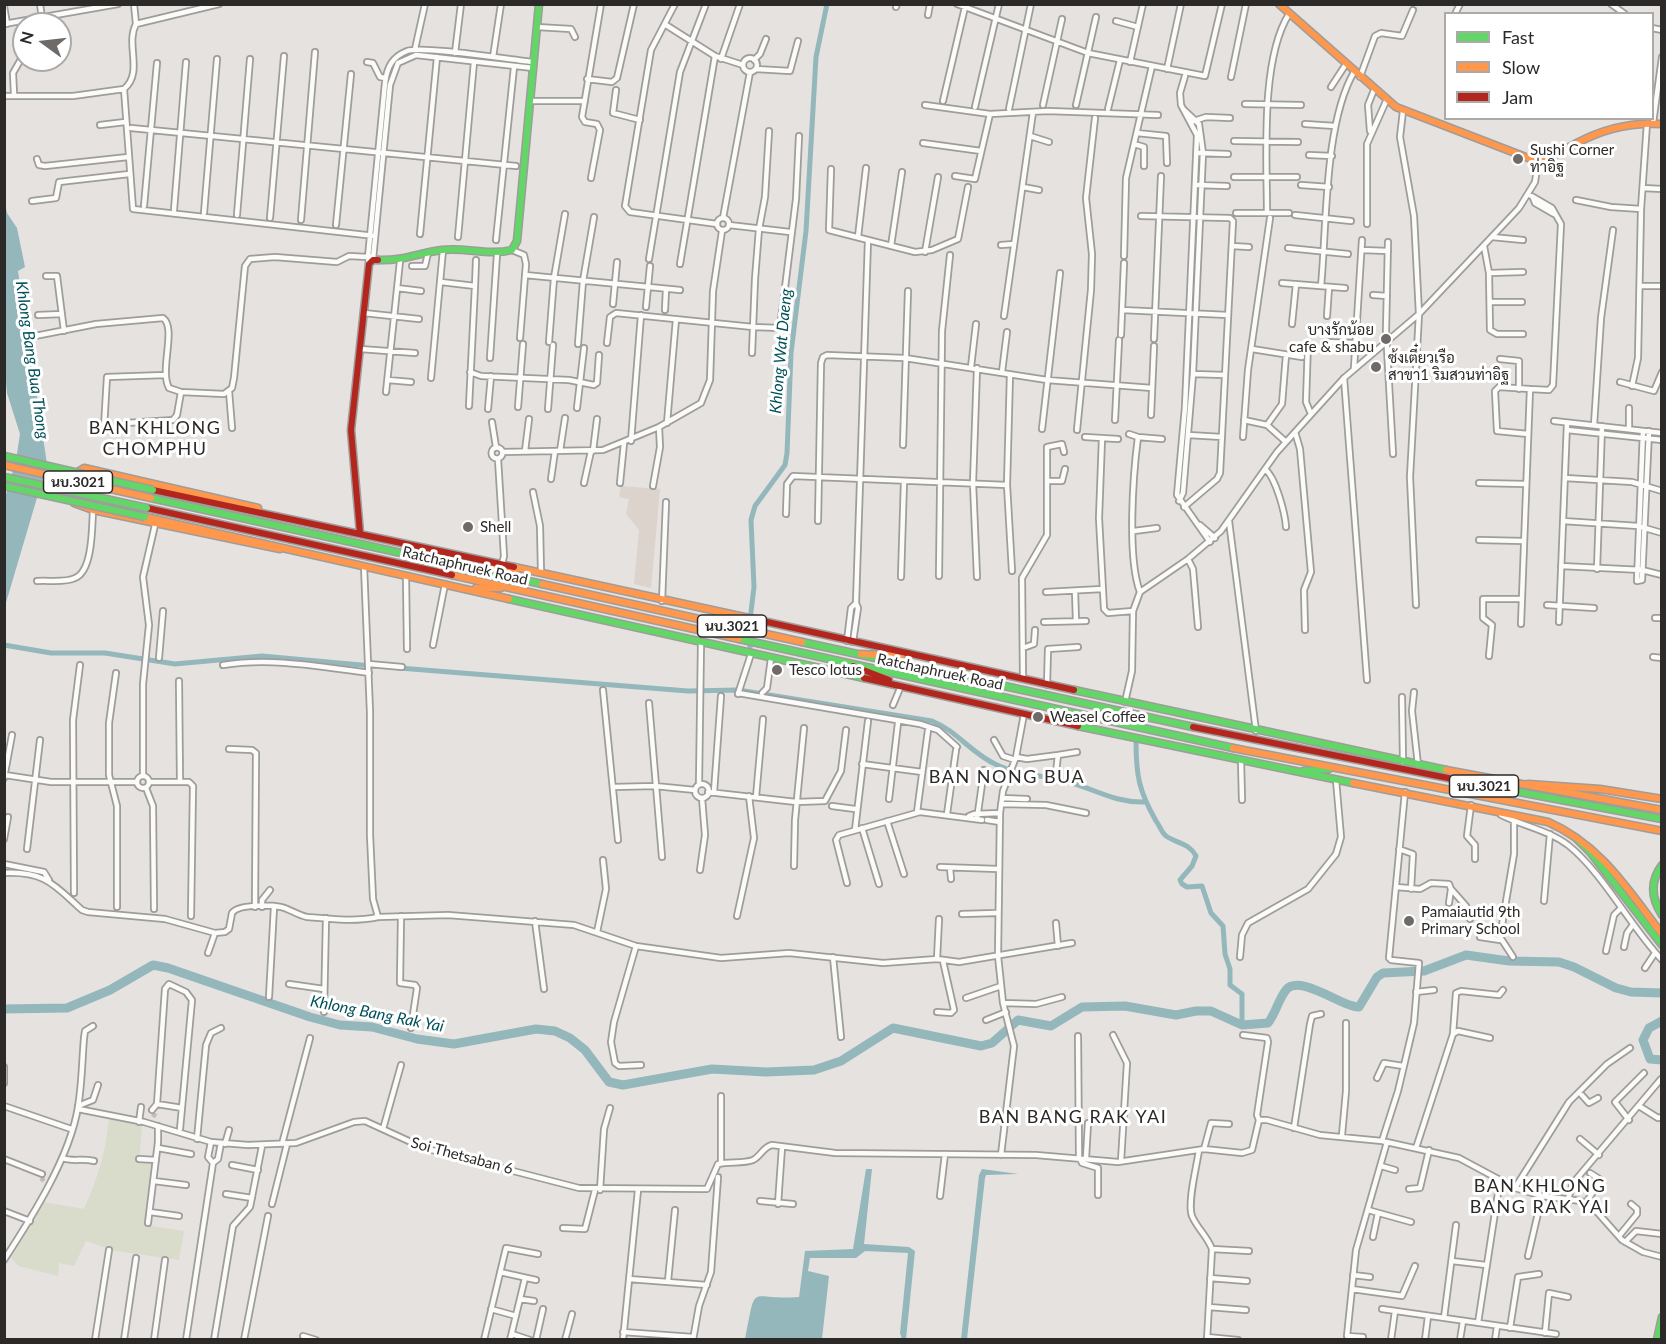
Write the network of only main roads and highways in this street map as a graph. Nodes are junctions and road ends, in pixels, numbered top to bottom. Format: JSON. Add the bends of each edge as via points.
{"nodes":[{"id":1,"x":539,"y":4,"type":"edge"},
{"id":2,"x":1279,"y":4,"type":"edge"},
{"id":3,"x":1662,"y":124,"type":"edge"},
{"id":4,"x":4,"y":456,"type":"edge"},
{"id":5,"x":4,"y":465,"type":"edge"},
{"id":6,"x":4,"y":477,"type":"edge"},
{"id":7,"x":4,"y":486,"type":"edge"},
{"id":8,"x":281,"y":516,"type":"junction"},
{"id":9,"x":360,"y":533,"type":"junction"},
{"id":10,"x":299,"y":552,"type":"junction"},
{"id":11,"x":480,"y":569,"type":"junction"},
{"id":12,"x":529,"y":570,"type":"junction"},
{"id":13,"x":462,"y":587,"type":"junction"},
{"id":14,"x":514,"y":589,"type":"junction"},
{"id":15,"x":860,"y":654,"type":"junction"},
{"id":16,"x":908,"y":655,"type":"junction"},
{"id":17,"x":853,"y":666,"type":"junction"},
{"id":18,"x":909,"y":687,"type":"junction"},
{"id":19,"x":1284,"y":738,"type":"junction"},
{"id":20,"x":1314,"y":751,"type":"junction"},
{"id":21,"x":1335,"y":769,"type":"junction"},
{"id":22,"x":1293,"y":771,"type":"junction"},
{"id":23,"x":1515,"y":784,"type":"junction"},
{"id":24,"x":1659,"y":798,"type":"edge"},
{"id":25,"x":1660,"y":809,"type":"edge"},
{"id":26,"x":1658,"y":818,"type":"edge"},
{"id":27,"x":1563,"y":827,"type":"junction"},
{"id":28,"x":1662,"y":831,"type":"edge"},
{"id":29,"x":1662,"y":865,"type":"edge"},
{"id":30,"x":1662,"y":915,"type":"edge"},
{"id":31,"x":1662,"y":934,"type":"edge"},
{"id":32,"x":1662,"y":945,"type":"edge"},
{"id":33,"x":1662,"y":1317,"type":"edge"},
{"id":34,"x":1657,"y":1340,"type":"edge"}],
"edges":[{"from":1,"to":9,"type":"main road","via":[[517,241],[512,250],[497,254],[443,250],[400,261],[371,259],[351,430]]},
{"from":2,"to":3,"type":"main road","via":[[1374,90],[1403,111],[1538,162],[1589,137],[1631,124]]},
{"from":4,"to":8,"type":"main road","name":"Ratchaphruek Road","number":"นบ.3021","bridge":true},
{"from":5,"to":11,"type":"main road","name":"Ratchaphruek Road","number":"นบ.3021","bridge":true},
{"from":6,"to":14,"type":"main road","name":"Ratchaphruek Road","number":"นบ.3021","bridge":true},
{"from":7,"to":10,"type":"main road","name":"Ratchaphruek Road","number":"นบ.3021","bridge":true},
{"from":8,"to":9,"type":"main road","name":"Ratchaphruek Road","number":"นบ.3021"},
{"from":8,"to":10,"type":"main road","via":[[84,468],[76,473],[68,492],[74,503],[93,510]]},
{"from":9,"to":12,"type":"main road","name":"Ratchaphruek Road","number":"นบ.3021"},
{"from":10,"to":13,"type":"main road","name":"Ratchaphruek Road","number":"นบ.3021"},
{"from":11,"to":12,"type":"main road"},
{"from":11,"to":15,"type":"main road","name":"Ratchaphruek Road","number":"นบ.3021"},
{"from":12,"to":16,"type":"main road","name":"Ratchaphruek Road","number":"นบ.3021"},
{"from":13,"to":14,"type":"main road"},
{"from":13,"to":18,"type":"main road","name":"Ratchaphruek Road","number":"นบ.3021"},
{"from":14,"to":17,"type":"main road","name":"Ratchaphruek Road","number":"นบ.3021"},
{"from":15,"to":16,"type":"main road"},
{"from":15,"to":20,"type":"main road","name":"Ratchaphruek Road","number":"นบ.3021"},
{"from":16,"to":19,"type":"main road","name":"Ratchaphruek Road","number":"นบ.3021"},
{"from":17,"to":18,"type":"main road"},
{"from":17,"to":21,"type":"main road","name":"Ratchaphruek Road","number":"นบ.3021"},
{"from":18,"to":22,"type":"main road","name":"Ratchaphruek Road","number":"นบ.3021"},
{"from":19,"to":20,"type":"main road"},
{"from":19,"to":23,"type":"main road"},
{"from":20,"to":26,"type":"main road","name":"Ratchaphruek Road","number":"นบ.3021","via":[[1416,774]]},
{"from":21,"to":22,"type":"main road"},
{"from":21,"to":28,"type":"main road","name":"Ratchaphruek Road","number":"นบ.3021"},
{"from":22,"to":27,"type":"main road"},
{"from":23,"to":24,"type":"main road","via":[[1579,787]]},
{"from":23,"to":25,"type":"main road"},
{"from":27,"to":31,"type":"main road","via":[[1597,850]]},
{"from":27,"to":32,"type":"main road","via":[[1590,852]]},
{"from":29,"to":30,"type":"main road","via":[[1652,882],[1652,896]]},
{"from":33,"to":34,"type":"main road"}]}
